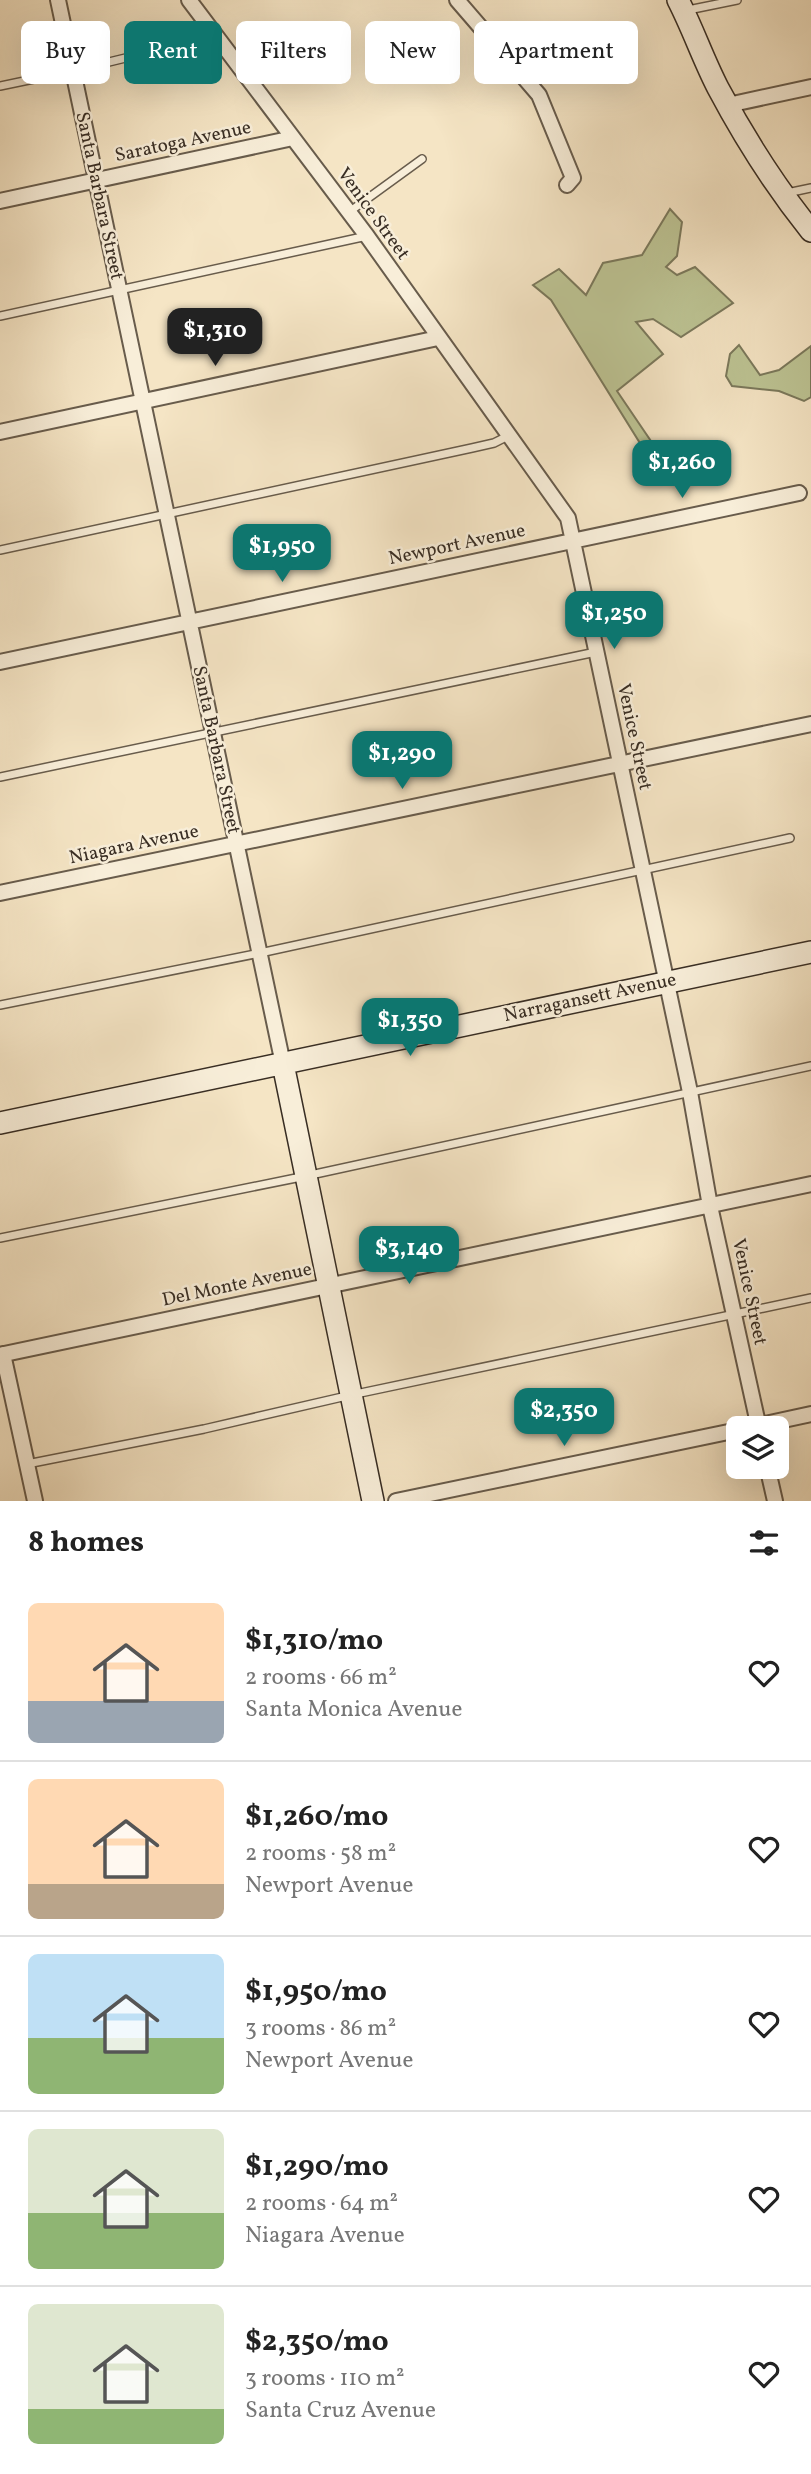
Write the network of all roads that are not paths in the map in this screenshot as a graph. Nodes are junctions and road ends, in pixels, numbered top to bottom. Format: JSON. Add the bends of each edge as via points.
{"nodes":[{"id":1,"x":58,"y":0,"type":"edge"},
{"id":2,"x":189,"y":0,"type":"edge"},
{"id":3,"x":457,"y":0,"type":"edge"},
{"id":4,"x":737,"y":0,"type":"edge"},
{"id":5,"x":681,"y":6,"type":"edge"},
{"id":6,"x":62,"y":21,"type":"edge"},
{"id":7,"x":205,"y":21,"type":"edge"},
{"id":8,"x":222,"y":43,"type":"edge"},
{"id":9,"x":21,"y":82,"type":"edge"},
{"id":10,"x":75,"y":84,"type":"edge"},
{"id":11,"x":0,"y":86,"type":"edge"},
{"id":12,"x":811,"y":87,"type":"edge"},
{"id":13,"x":728,"y":106,"type":"junction"},
{"id":14,"x":293,"y":138,"type":"junction"},
{"id":15,"x":422,"y":159,"type":"dead end"},
{"id":16,"x":96,"y":180,"type":"junction"},
{"id":17,"x":567,"y":185,"type":"dead end"},
{"id":18,"x":811,"y":188,"type":"edge"},
{"id":19,"x":783,"y":194,"type":"junction"},
{"id":20,"x":0,"y":201,"type":"edge"},
{"id":21,"x":349,"y":213,"type":"junction"},
{"id":22,"x":811,"y":231,"type":"edge"},
{"id":23,"x":366,"y":236,"type":"junction"},
{"id":24,"x":119,"y":290,"type":"junction"},
{"id":25,"x":0,"y":316,"type":"edge"},
{"id":26,"x":438,"y":338,"type":"junction"},
{"id":27,"x":144,"y":402,"type":"junction"},
{"id":28,"x":0,"y":432,"type":"edge"},
{"id":29,"x":510,"y":435,"type":"junction"},
{"id":30,"x":799,"y":493,"type":"dead end"},
{"id":31,"x":166,"y":512,"type":"junction"},
{"id":32,"x":572,"y":541,"type":"junction"},
{"id":33,"x":0,"y":550,"type":"edge"},
{"id":34,"x":188,"y":621,"type":"junction"},
{"id":35,"x":596,"y":652,"type":"junction"},
{"id":36,"x":0,"y":662,"type":"edge"},
{"id":37,"x":811,"y":723,"type":"edge"},
{"id":38,"x":212,"y":732,"type":"junction"},
{"id":39,"x":619,"y":763,"type":"junction"},
{"id":40,"x":0,"y":777,"type":"edge"},
{"id":41,"x":790,"y":838,"type":"dead end"},
{"id":42,"x":235,"y":842,"type":"junction"},
{"id":43,"x":642,"y":871,"type":"junction"},
{"id":44,"x":0,"y":893,"type":"edge"},
{"id":45,"x":811,"y":952,"type":"edge"},
{"id":46,"x":260,"y":953,"type":"junction"},
{"id":47,"x":666,"y":982,"type":"junction"},
{"id":48,"x":0,"y":1005,"type":"edge"},
{"id":49,"x":282,"y":1064,"type":"junction"},
{"id":50,"x":811,"y":1066,"type":"edge"},
{"id":51,"x":690,"y":1092,"type":"junction"},
{"id":52,"x":0,"y":1123,"type":"edge"},
{"id":53,"x":306,"y":1176,"type":"junction"},
{"id":54,"x":811,"y":1184,"type":"edge"},
{"id":55,"x":710,"y":1206,"type":"junction"},
{"id":56,"x":0,"y":1238,"type":"edge"},
{"id":57,"x":329,"y":1286,"type":"junction"},
{"id":58,"x":811,"y":1298,"type":"edge"},
{"id":59,"x":734,"y":1315,"type":"junction"},
{"id":60,"x":2,"y":1355,"type":"edge"},
{"id":61,"x":351,"y":1395,"type":"junction"},
{"id":62,"x":811,"y":1415,"type":"edge"},
{"id":63,"x":753,"y":1416,"type":"edge"},
{"id":64,"x":789,"y":1420,"type":"edge"},
{"id":65,"x":726,"y":1432,"type":"edge"},
{"id":66,"x":27,"y":1465,"type":"junction"},
{"id":67,"x":770,"y":1479,"type":"edge"},
{"id":68,"x":35,"y":1501,"type":"edge"},
{"id":69,"x":373,"y":1501,"type":"edge"},
{"id":70,"x":396,"y":1501,"type":"edge"},
{"id":71,"x":775,"y":1501,"type":"edge"}],
"edges":[{"from":1,"to":6,"type":"street","name":"Santa Barbara Street"},
{"from":2,"to":7,"type":"street","name":"Venice Street"},
{"from":3,"to":17,"type":"street","via":[[539,94],[573,177]]},
{"from":4,"to":5,"type":"lane"},
{"from":5,"to":13,"type":"street"},
{"from":8,"to":14,"type":"street","name":"Venice Street"},
{"from":9,"to":11,"type":"lane"},
{"from":10,"to":16,"type":"street","name":"Santa Barbara Street"},
{"from":12,"to":13,"type":"street"},
{"from":13,"to":19,"type":"street"},
{"from":14,"to":16,"type":"street","name":"Saratoga Avenue"},
{"from":14,"to":21,"type":"street","name":"Venice Street"},
{"from":15,"to":21,"type":"lane"},
{"from":16,"to":20,"type":"street","name":"Saratoga Avenue"},
{"from":16,"to":24,"type":"street","name":"Santa Barbara Street"},
{"from":18,"to":19,"type":"lane"},
{"from":19,"to":22,"type":"street"},
{"from":21,"to":23,"type":"street","name":"Venice Street"},
{"from":23,"to":24,"type":"lane"},
{"from":23,"to":26,"type":"street","name":"Venice Street"},
{"from":24,"to":25,"type":"lane"},
{"from":24,"to":27,"type":"street","name":"Santa Barbara Street"},
{"from":26,"to":27,"type":"street"},
{"from":26,"to":29,"type":"street","name":"Venice Street"},
{"from":27,"to":28,"type":"street"},
{"from":27,"to":31,"type":"street","name":"Santa Barbara Street"},
{"from":29,"to":31,"type":"lane","via":[[472,448]]},
{"from":29,"to":32,"type":"street","name":"Venice Street","via":[[568,518]]},
{"from":30,"to":32,"type":"street","name":"Newport Avenue"},
{"from":31,"to":33,"type":"lane"},
{"from":31,"to":34,"type":"street","name":"Santa Barbara Street"},
{"from":32,"to":34,"type":"street","name":"Newport Avenue"},
{"from":32,"to":35,"type":"street","name":"Venice Street"},
{"from":34,"to":36,"type":"street","name":"Newport Avenue"},
{"from":34,"to":38,"type":"street","name":"Santa Barbara Street"},
{"from":35,"to":38,"type":"lane"},
{"from":35,"to":39,"type":"street","name":"Venice Street"},
{"from":37,"to":39,"type":"street","name":"Niagara Avenue"},
{"from":38,"to":40,"type":"lane"},
{"from":38,"to":42,"type":"street","name":"Santa Barbara Street"},
{"from":39,"to":42,"type":"street","name":"Niagara Avenue"},
{"from":39,"to":43,"type":"street","name":"Venice Street"},
{"from":41,"to":43,"type":"lane"},
{"from":42,"to":44,"type":"street","name":"Niagara Avenue"},
{"from":42,"to":46,"type":"street","name":"Santa Barbara Street"},
{"from":43,"to":46,"type":"lane"},
{"from":43,"to":47,"type":"street","name":"Venice Street"},
{"from":45,"to":47,"type":"street","name":"Narragansett Avenue"},
{"from":46,"to":48,"type":"lane"},
{"from":46,"to":49,"type":"street","name":"Santa Barbara Street"},
{"from":47,"to":49,"type":"street","name":"Narragansett Avenue"},
{"from":47,"to":51,"type":"street","name":"Venice Street"},
{"from":49,"to":52,"type":"street","name":"Narragansett Avenue"},
{"from":49,"to":53,"type":"street","name":"Santa Barbara Street"},
{"from":50,"to":51,"type":"lane"},
{"from":51,"to":53,"type":"lane"},
{"from":51,"to":55,"type":"street","name":"Venice Street"},
{"from":53,"to":56,"type":"lane"},
{"from":53,"to":57,"type":"street","name":"Santa Barbara Street"},
{"from":54,"to":55,"type":"street","name":"Del Monte Avenue"},
{"from":55,"to":57,"type":"street","name":"Del Monte Avenue"},
{"from":55,"to":59,"type":"street","name":"Venice Street"},
{"from":57,"to":60,"type":"street","name":"Del Monte Avenue"},
{"from":57,"to":61,"type":"street","name":"Santa Barbara Street"},
{"from":58,"to":59,"type":"lane"},
{"from":59,"to":61,"type":"lane"},
{"from":59,"to":63,"type":"street","name":"Venice Street"},
{"from":60,"to":66,"type":"street"},
{"from":61,"to":66,"type":"lane"},
{"from":61,"to":69,"type":"street","name":"Santa Barbara Street"},
{"from":62,"to":64,"type":"street"},
{"from":65,"to":70,"type":"street"},
{"from":66,"to":68,"type":"street"},
{"from":67,"to":71,"type":"street"}]}
